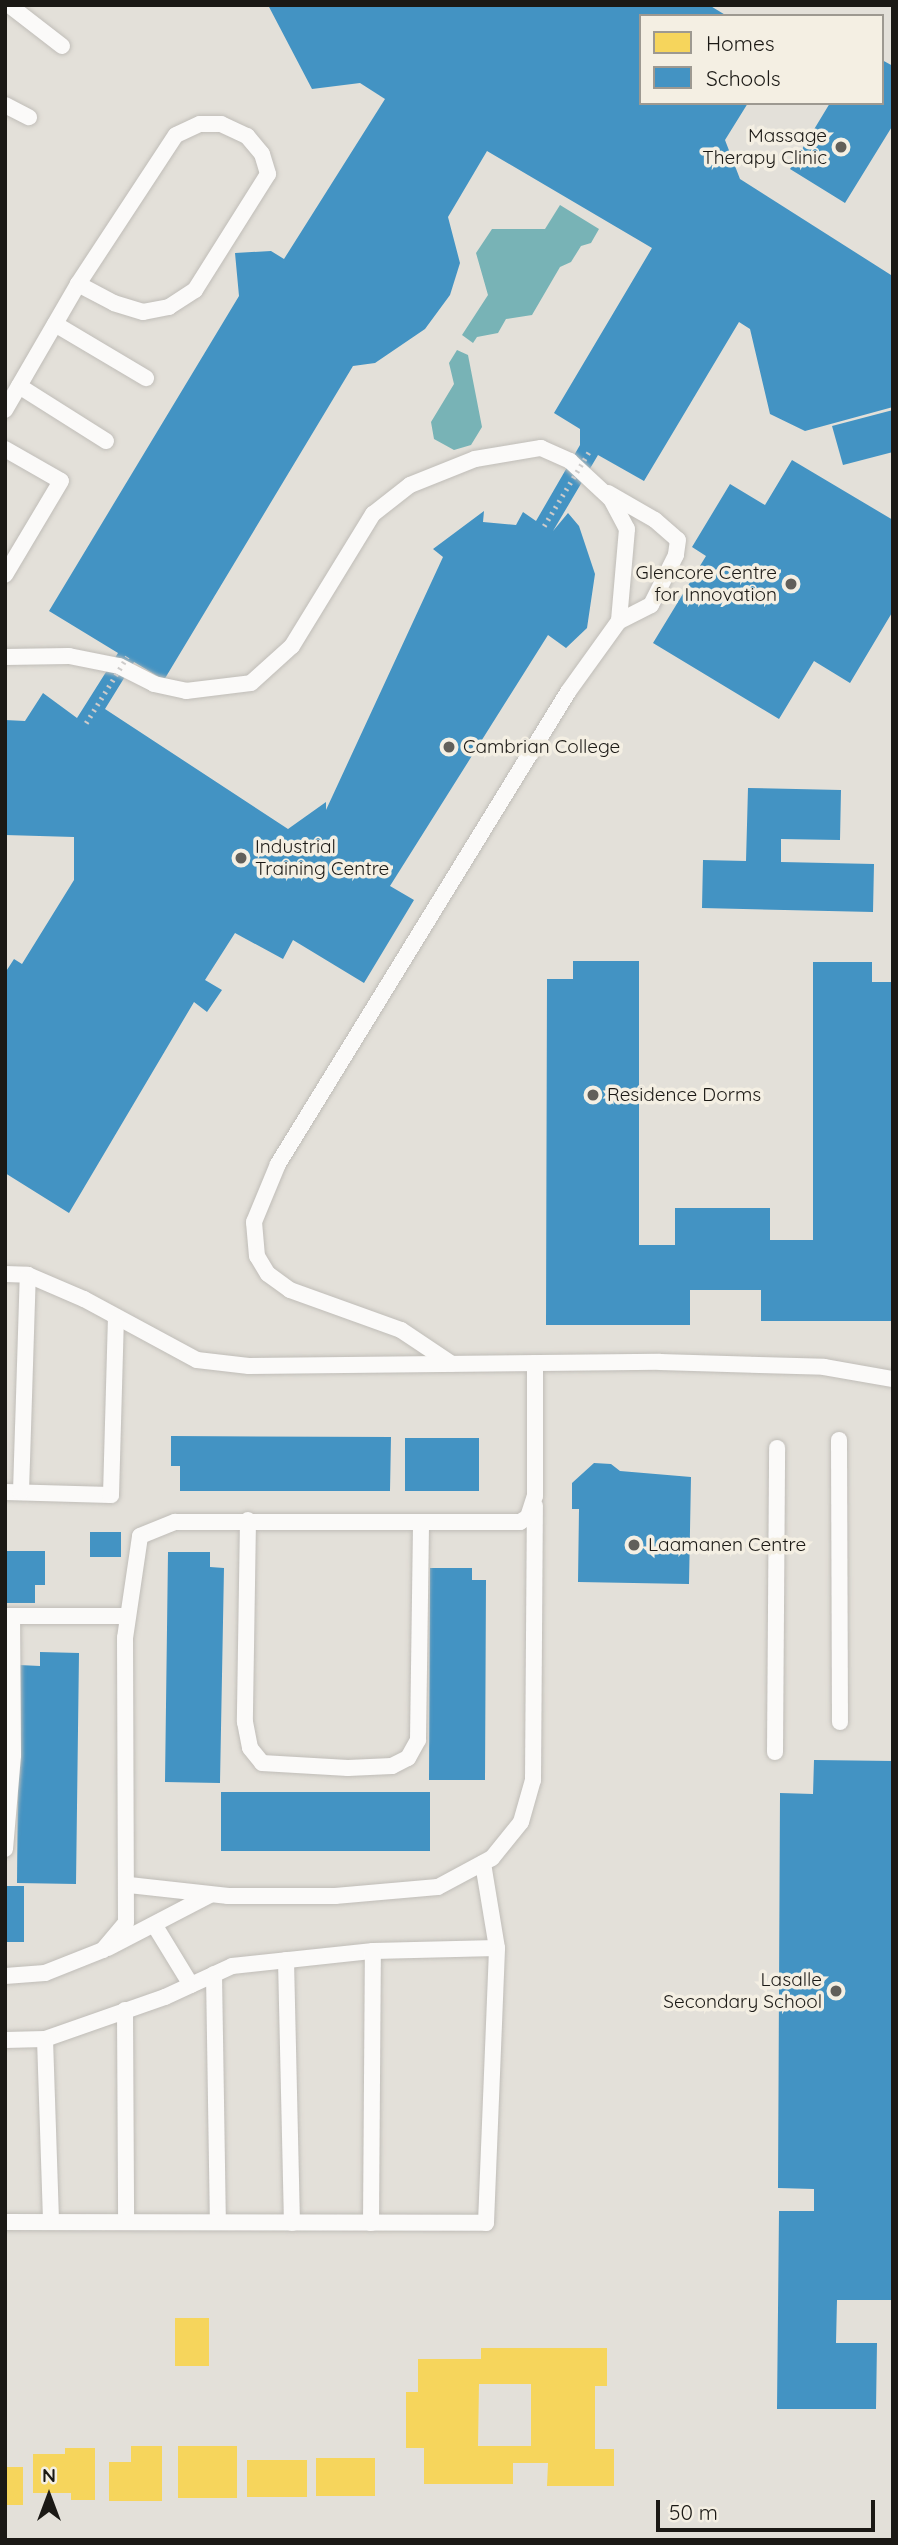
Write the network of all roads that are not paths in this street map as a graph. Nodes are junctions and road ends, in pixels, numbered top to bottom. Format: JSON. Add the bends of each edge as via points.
{"nodes":[{"id":1,"x":9,"y":5,"type":"edge"},
{"id":2,"x":62,"y":46,"type":"dead end"},
{"id":3,"x":5,"y":105,"type":"edge"},
{"id":4,"x":29,"y":117,"type":"dead end"},
{"id":5,"x":78,"y":284,"type":"junction"},
{"id":6,"x":55,"y":324,"type":"junction"},
{"id":7,"x":146,"y":378,"type":"dead end"},
{"id":8,"x":19,"y":386,"type":"junction"},
{"id":9,"x":5,"y":410,"type":"edge"},
{"id":10,"x":106,"y":441,"type":"dead end"},
{"id":11,"x":5,"y":449,"type":"edge"},
{"id":12,"x":597,"y":486,"type":"junction"},
{"id":13,"x":5,"y":575,"type":"edge"},
{"id":14,"x":619,"y":621,"type":"junction"},
{"id":15,"x":5,"y":657,"type":"edge"},
{"id":16,"x":5,"y":1274,"type":"edge"},
{"id":17,"x":28,"y":1275,"type":"junction"},
{"id":18,"x":116,"y":1317,"type":"junction"},
{"id":19,"x":535,"y":1363,"type":"junction"},
{"id":20,"x":452,"y":1364,"type":"junction"},
{"id":21,"x":893,"y":1379,"type":"edge"},
{"id":22,"x":839,"y":1440,"type":"dead end"},
{"id":23,"x":777,"y":1448,"type":"dead end"},
{"id":24,"x":13,"y":1492,"type":"edge"},
{"id":25,"x":535,"y":1496,"type":"junction"},
{"id":26,"x":248,"y":1520,"type":"junction"},
{"id":27,"x":421,"y":1524,"type":"junction"},
{"id":28,"x":8,"y":1616,"type":"edge"},
{"id":29,"x":127,"y":1616,"type":"junction"},
{"id":30,"x":840,"y":1722,"type":"dead end"},
{"id":31,"x":775,"y":1752,"type":"dead end"},
{"id":32,"x":5,"y":1849,"type":"edge"},
{"id":33,"x":483,"y":1863,"type":"junction"},
{"id":34,"x":129,"y":1885,"type":"junction"},
{"id":35,"x":210,"y":1895,"type":"junction"},
{"id":36,"x":155,"y":1926,"type":"junction"},
{"id":37,"x":497,"y":1948,"type":"junction"},
{"id":38,"x":103,"y":1950,"type":"junction"},
{"id":39,"x":373,"y":1951,"type":"junction"},
{"id":40,"x":286,"y":1960,"type":"junction"},
{"id":41,"x":215,"y":1974,"type":"junction"},
{"id":42,"x":5,"y":1976,"type":"edge"},
{"id":43,"x":191,"y":1985,"type":"junction"},
{"id":44,"x":125,"y":2010,"type":"junction"},
{"id":45,"x":45,"y":2039,"type":"junction"},
{"id":46,"x":5,"y":2040,"type":"edge"},
{"id":47,"x":5,"y":2222,"type":"edge"},
{"id":48,"x":51,"y":2222,"type":"junction"},
{"id":49,"x":126,"y":2222,"type":"junction"},
{"id":50,"x":218,"y":2222,"type":"junction"},
{"id":51,"x":292,"y":2223,"type":"junction"},
{"id":52,"x":371,"y":2223,"type":"junction"}],
"edges":[{"from":1,"to":2,"type":"lane"},
{"from":3,"to":4,"type":"lane"},
{"from":5,"to":5,"type":"lane","via":[[176,135],[200,124],[222,124],[247,136],[262,155],[268,174],[195,290],[169,307],[143,312]]},
{"from":5,"to":6,"type":"lane"},
{"from":6,"to":7,"type":"lane"},
{"from":6,"to":8,"type":"lane"},
{"from":8,"to":9,"type":"lane"},
{"from":8,"to":10,"type":"lane"},
{"from":11,"to":13,"type":"lane","via":[[61,481]]},
{"from":12,"to":14,"type":"lane","via":[[611,499],[627,529]]},
{"from":12,"to":14,"type":"lane","via":[[655,520],[677,540],[677,555],[651,605]]},
{"from":12,"to":15,"type":"lane","via":[[570,461],[541,449],[475,459],[410,485],[373,514],[292,646],[251,683],[186,691],[154,684],[119,666],[69,656]]},
{"from":14,"to":20,"type":"lane","via":[[568,692],[278,1164],[254,1222],[257,1256],[268,1274],[290,1290],[401,1330]]},
{"from":16,"to":17,"type":"lane"},
{"from":17,"to":18,"type":"lane"},
{"from":17,"to":24,"type":"lane"},
{"from":18,"to":20,"type":"lane","via":[[197,1360],[249,1366]]},
{"from":18,"to":24,"type":"lane","via":[[111,1495]]},
{"from":19,"to":20,"type":"lane"},
{"from":19,"to":21,"type":"lane","via":[[824,1367]]},
{"from":19,"to":25,"type":"lane"},
{"from":22,"to":30,"type":"lane"},
{"from":23,"to":31,"type":"lane"},
{"from":25,"to":27,"type":"lane","via":[[528,1517],[520,1522]]},
{"from":25,"to":33,"type":"lane","via":[[533,1780],[521,1822]]},
{"from":26,"to":27,"type":"lane"},
{"from":26,"to":27,"type":"lane","via":[[245,1722],[250,1748],[262,1763],[348,1768],[392,1766],[408,1758],[418,1740]]},
{"from":26,"to":29,"type":"lane","via":[[175,1522],[141,1535]]},
{"from":28,"to":29,"type":"lane"},
{"from":28,"to":32,"type":"lane","via":[[13,1755]]},
{"from":29,"to":34,"type":"lane"},
{"from":33,"to":35,"type":"lane","via":[[438,1887],[335,1896]]},
{"from":33,"to":37,"type":"lane"},
{"from":34,"to":35,"type":"lane"},
{"from":34,"to":38,"type":"lane","via":[[126,1923]]},
{"from":35,"to":36,"type":"lane"},
{"from":36,"to":38,"type":"lane"},
{"from":36,"to":43,"type":"lane"},
{"from":37,"to":39,"type":"lane"},
{"from":37,"to":52,"type":"lane","via":[[486,2223]]},
{"from":38,"to":42,"type":"lane","via":[[45,1973]]},
{"from":39,"to":40,"type":"lane"},
{"from":39,"to":52,"type":"lane"},
{"from":40,"to":41,"type":"lane","via":[[232,1966]]},
{"from":40,"to":51,"type":"lane"},
{"from":41,"to":43,"type":"lane"},
{"from":41,"to":50,"type":"lane"},
{"from":43,"to":44,"type":"lane"},
{"from":44,"to":45,"type":"lane"},
{"from":44,"to":49,"type":"lane"},
{"from":45,"to":46,"type":"lane"},
{"from":45,"to":48,"type":"lane"},
{"from":47,"to":48,"type":"lane"},
{"from":48,"to":49,"type":"lane"},
{"from":49,"to":50,"type":"lane"},
{"from":50,"to":51,"type":"lane"},
{"from":51,"to":52,"type":"lane"}]}
